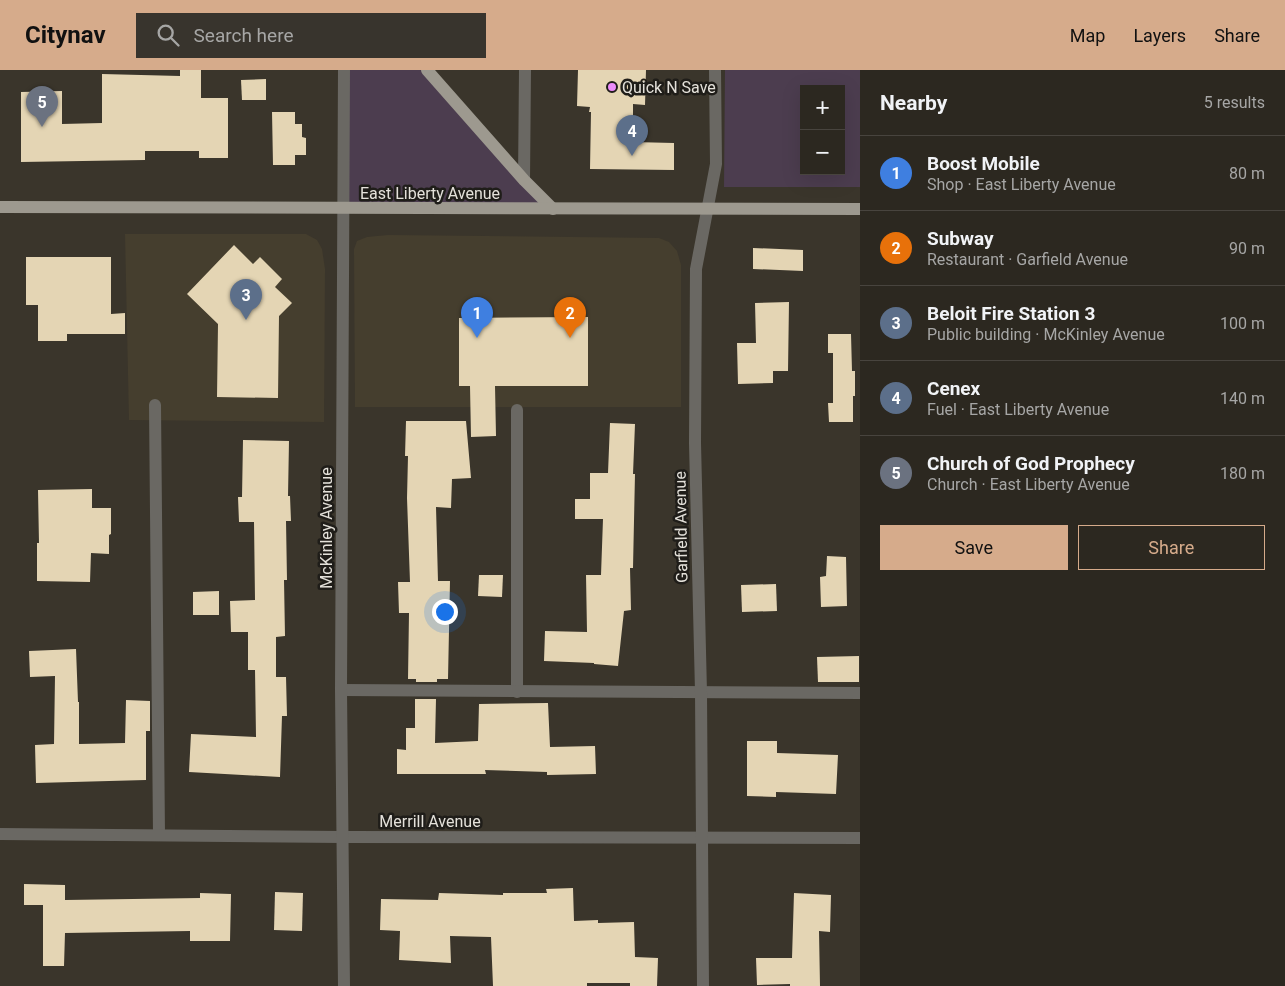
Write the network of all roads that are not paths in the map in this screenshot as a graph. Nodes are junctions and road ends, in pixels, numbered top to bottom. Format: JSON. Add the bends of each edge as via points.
{"nodes":[{"id":1,"x":344,"y":70,"type":"edge"},
{"id":2,"x":427,"y":70,"type":"edge"},
{"id":3,"x":525,"y":70,"type":"edge"},
{"id":4,"x":715,"y":70,"type":"edge"},
{"id":5,"x":524,"y":180,"type":"junction"},
{"id":6,"x":0,"y":207,"type":"edge"},
{"id":7,"x":708,"y":208,"type":"junction"},
{"id":8,"x":343,"y":209,"type":"junction"},
{"id":9,"x":553,"y":209,"type":"junction"},
{"id":10,"x":860,"y":209,"type":"edge"},
{"id":11,"x":155,"y":405,"type":"dead end"},
{"id":12,"x":517,"y":410,"type":"dead end"},
{"id":13,"x":341,"y":690,"type":"junction"},
{"id":14,"x":517,"y":692,"type":"junction"},
{"id":15,"x":701,"y":692,"type":"junction"},
{"id":16,"x":860,"y":693,"type":"edge"},
{"id":17,"x":0,"y":834,"type":"edge"},
{"id":18,"x":159,"y":835,"type":"junction"},
{"id":19,"x":342,"y":837,"type":"junction"},
{"id":20,"x":701,"y":837,"type":"junction"},
{"id":21,"x":860,"y":838,"type":"edge"},
{"id":22,"x":344,"y":986,"type":"edge"},
{"id":23,"x":703,"y":986,"type":"edge"}],
"edges":[{"from":1,"to":8,"type":"street","name":"McKinley Avenue"},
{"from":2,"to":5,"type":"main road"},
{"from":3,"to":5,"type":"street"},
{"from":4,"to":7,"type":"street","name":"Garfield Avenue","via":[[716,164]]},
{"from":5,"to":9,"type":"main road"},
{"from":6,"to":8,"type":"main road","name":"East Liberty Avenue"},
{"from":7,"to":9,"type":"main road","name":"East Liberty Avenue"},
{"from":7,"to":10,"type":"main road","name":"East Liberty Avenue"},
{"from":7,"to":15,"type":"street","name":"Garfield Avenue","via":[[696,269],[695,443]]},
{"from":8,"to":9,"type":"main road","name":"East Liberty Avenue"},
{"from":8,"to":13,"type":"street","name":"McKinley Avenue"},
{"from":11,"to":18,"type":"street"},
{"from":12,"to":14,"type":"street"},
{"from":13,"to":14,"type":"street"},
{"from":13,"to":19,"type":"street","name":"McKinley Avenue"},
{"from":14,"to":15,"type":"street"},
{"from":15,"to":16,"type":"street"},
{"from":15,"to":20,"type":"street","name":"Garfield Avenue"},
{"from":17,"to":18,"type":"street","name":"Merrill Avenue"},
{"from":18,"to":19,"type":"street","name":"Merrill Avenue"},
{"from":19,"to":20,"type":"street","name":"Merrill Avenue"},
{"from":19,"to":22,"type":"street","name":"McKinley Avenue"},
{"from":20,"to":21,"type":"street","name":"Merrill Avenue"},
{"from":20,"to":23,"type":"street","name":"Garfield Avenue"}]}
